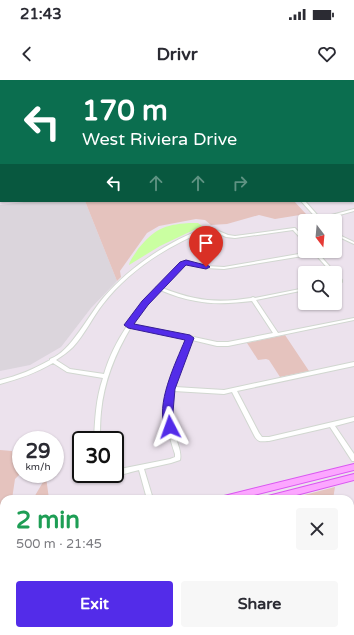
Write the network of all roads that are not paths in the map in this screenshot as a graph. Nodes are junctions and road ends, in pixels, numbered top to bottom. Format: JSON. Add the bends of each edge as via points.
{"nodes":[{"id":1,"x":304,"y":202,"type":"edge"},
{"id":2,"x":354,"y":210,"type":"edge"},
{"id":3,"x":315,"y":214,"type":"edge"},
{"id":4,"x":340,"y":214,"type":"edge"},
{"id":5,"x":298,"y":233,"type":"edge"},
{"id":6,"x":342,"y":237,"type":"edge"},
{"id":7,"x":354,"y":243,"type":"edge"},
{"id":8,"x":298,"y":255,"type":"edge"},
{"id":9,"x":320,"y":258,"type":"edge"},
{"id":10,"x":327,"y":266,"type":"edge"},
{"id":11,"x":158,"y":288,"type":"junction"},
{"id":12,"x":298,"y":290,"type":"edge"},
{"id":13,"x":253,"y":298,"type":"junction"},
{"id":14,"x":354,"y":319,"type":"edge"},
{"id":15,"x":128,"y":325,"type":"junction"},
{"id":16,"x":276,"y":334,"type":"junction"},
{"id":17,"x":190,"y":338,"type":"junction"},
{"id":18,"x":52,"y":360,"type":"junction"},
{"id":19,"x":354,"y":364,"type":"edge"},
{"id":20,"x":105,"y":376,"type":"junction"},
{"id":21,"x":0,"y":382,"type":"edge"},
{"id":22,"x":170,"y":389,"type":"junction"},
{"id":23,"x":234,"y":390,"type":"junction"},
{"id":24,"x":354,"y":419,"type":"edge"},
{"id":25,"x":332,"y":424,"type":"junction"},
{"id":26,"x":97,"y":431,"type":"edge"},
{"id":27,"x":354,"y":459,"type":"edge"},
{"id":28,"x":354,"y":467,"type":"edge"},
{"id":29,"x":141,"y":468,"type":"junction"},
{"id":30,"x":124,"y":472,"type":"edge"},
{"id":31,"x":354,"y":478,"type":"edge"},
{"id":32,"x":149,"y":495,"type":"edge"},
{"id":33,"x":240,"y":495,"type":"edge"},
{"id":34,"x":284,"y":495,"type":"edge"}],
"edges":[{"from":1,"to":3,"type":"street"},
{"from":2,"to":4,"type":"street"},
{"from":5,"to":18,"type":"street","via":[[294,229],[236,237],[209,228],[163,251],[126,277],[98,306],[70,347]]},
{"from":6,"to":7,"type":"street"},
{"from":8,"to":11,"type":"street","via":[[224,268],[186,262]]},
{"from":9,"to":10,"type":"street"},
{"from":11,"to":13,"type":"street","via":[[200,301],[226,302]]},
{"from":11,"to":15,"type":"street"},
{"from":12,"to":13,"type":"street"},
{"from":13,"to":16,"type":"street"},
{"from":14,"to":16,"type":"street"},
{"from":15,"to":17,"type":"street"},
{"from":15,"to":20,"type":"street"},
{"from":16,"to":17,"type":"street","via":[[228,344]]},
{"from":17,"to":22,"type":"street"},
{"from":18,"to":20,"type":"street","via":[[69,371]]},
{"from":18,"to":21,"type":"street","via":[[26,374]]},
{"from":19,"to":23,"type":"street"},
{"from":20,"to":26,"type":"street","via":[[101,388]]},
{"from":22,"to":23,"type":"street","via":[[217,392]]},
{"from":22,"to":29,"type":"street","via":[[168,418],[178,458]]},
{"from":23,"to":25,"type":"street","via":[[260,439]]},
{"from":24,"to":25,"type":"street"},
{"from":25,"to":27,"type":"street"},
{"from":28,"to":33,"type":"main road"},
{"from":29,"to":30,"type":"street"},
{"from":29,"to":32,"type":"street"},
{"from":31,"to":34,"type":"main road"}]}
